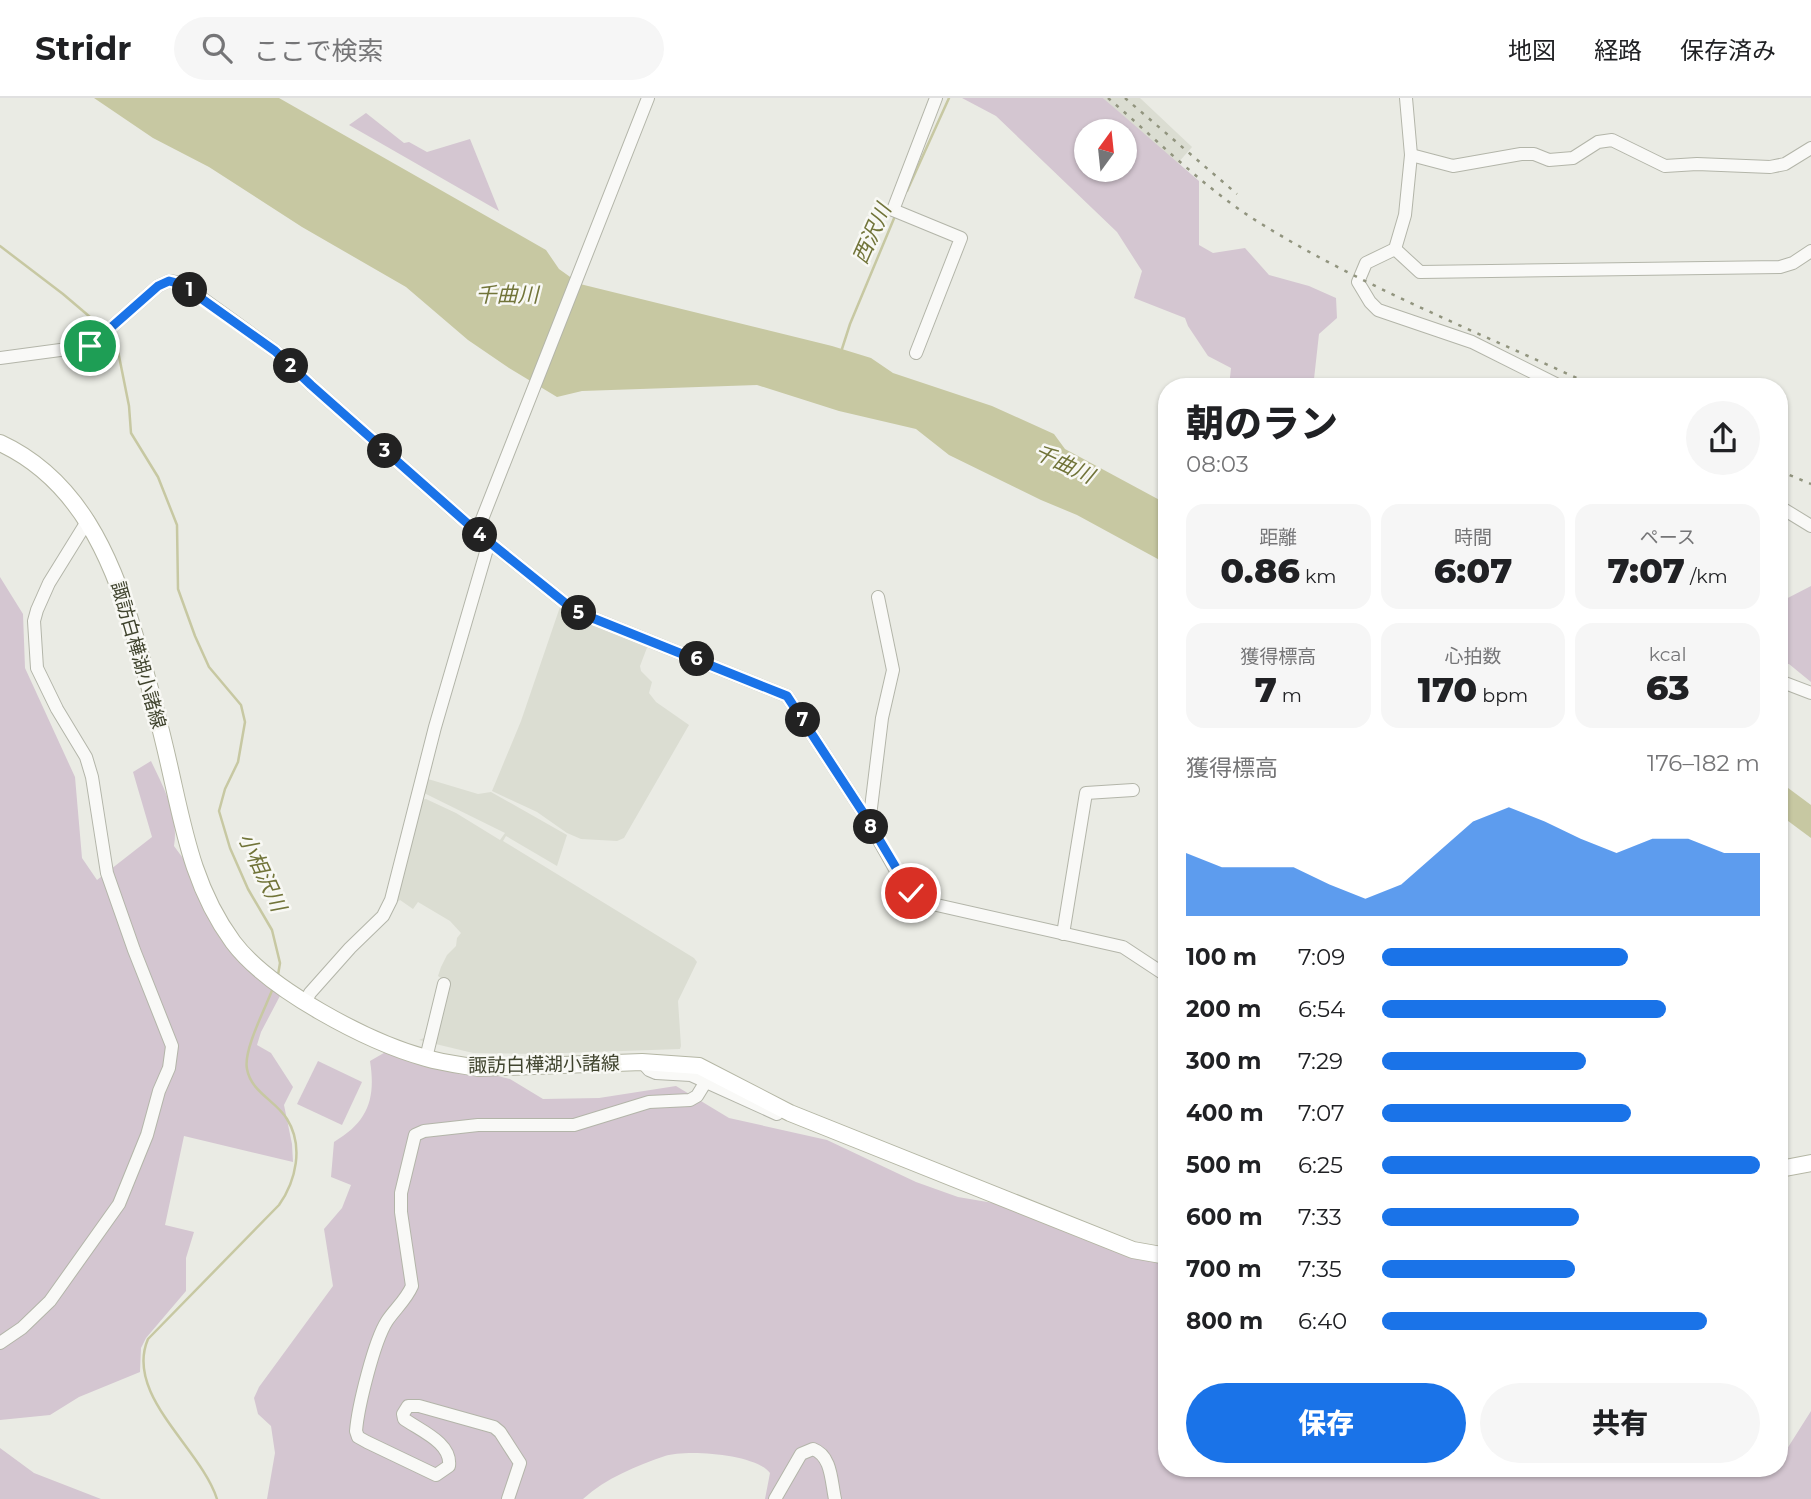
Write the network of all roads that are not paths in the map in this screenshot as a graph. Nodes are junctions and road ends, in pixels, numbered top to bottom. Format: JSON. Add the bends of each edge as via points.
{"nodes":[{"id":1,"x":649,"y":98,"type":"edge"},
{"id":2,"x":936,"y":98,"type":"edge"},
{"id":3,"x":1406,"y":98,"type":"edge"},
{"id":4,"x":1811,"y":148,"type":"edge"},
{"id":5,"x":1411,"y":155,"type":"junction"},
{"id":6,"x":1395,"y":249,"type":"junction"},
{"id":7,"x":1811,"y":251,"type":"edge"},
{"id":8,"x":916,"y":353,"type":"dead end"},
{"id":9,"x":0,"y":358,"type":"edge"},
{"id":10,"x":1544,"y":378,"type":"edge"},
{"id":11,"x":0,"y":443,"type":"edge"},
{"id":12,"x":1788,"y":512,"type":"edge"},
{"id":13,"x":88,"y":520,"type":"junction"},
{"id":14,"x":1811,"y":526,"type":"edge"},
{"id":15,"x":477,"y":532,"type":"junction"},
{"id":16,"x":489,"y":542,"type":"junction"},
{"id":17,"x":878,"y":597,"type":"dead end"},
{"id":18,"x":1788,"y":684,"type":"edge"},
{"id":19,"x":1811,"y":693,"type":"edge"},
{"id":20,"x":1133,"y":790,"type":"dead end"},
{"id":21,"x":864,"y":814,"type":"junction"},
{"id":22,"x":1063,"y":934,"type":"junction"},
{"id":23,"x":1158,"y":970,"type":"edge"},
{"id":24,"x":444,"y":984,"type":"dead end"},
{"id":25,"x":305,"y":1003,"type":"junction"},
{"id":26,"x":426,"y":1058,"type":"junction"},
{"id":27,"x":642,"y":1062,"type":"junction"},
{"id":28,"x":705,"y":1083,"type":"junction"},
{"id":29,"x":790,"y":1113,"type":"junction"},
{"id":30,"x":1811,"y":1163,"type":"edge"},
{"id":31,"x":1788,"y":1167,"type":"edge"},
{"id":32,"x":1158,"y":1254,"type":"edge"},
{"id":33,"x":0,"y":1343,"type":"edge"},
{"id":34,"x":508,"y":1499,"type":"edge"},
{"id":35,"x":775,"y":1499,"type":"edge"},
{"id":36,"x":835,"y":1499,"type":"edge"}],
"edges":[{"from":1,"to":15,"type":"street"},
{"from":2,"to":8,"type":"street","via":[[893,210],[961,238]]},
{"from":3,"to":5,"type":"street"},
{"from":4,"to":5,"type":"street","via":[[1785,164],[1770,167],[1665,166],[1612,140],[1598,142],[1573,158],[1549,160],[1521,154],[1453,166]]},
{"from":5,"to":6,"type":"street","via":[[1405,215]]},
{"from":6,"to":7,"type":"street","via":[[1420,272],[1780,267]]},
{"from":6,"to":10,"type":"street","via":[[1366,263],[1358,282],[1378,310],[1472,342]]},
{"from":9,"to":15,"type":"street","via":[[90,346],[158,286],[169,281],[181,284],[275,351]]},
{"from":11,"to":13,"type":"main road","name":"諏訪白樺湖小諸線","via":[[53,479]]},
{"from":12,"to":14,"type":"street"},
{"from":13,"to":25,"type":"main road","name":"諏訪白樺湖小諸線","via":[[126,602],[157,709],[189,856],[202,888],[235,945]]},
{"from":13,"to":33,"type":"street","via":[[37,610],[37,668],[86,757],[113,893],[172,1046],[147,1135],[119,1203],[50,1301]]},
{"from":15,"to":16,"type":"street"},
{"from":16,"to":21,"type":"street","via":[[586,617],[787,696]]},
{"from":16,"to":25,"type":"street","via":[[391,900],[383,916]]},
{"from":17,"to":21,"type":"street","via":[[893,670],[871,807]]},
{"from":18,"to":19,"type":"street"},
{"from":20,"to":22,"type":"street","via":[[1086,793]]},
{"from":21,"to":22,"type":"street","via":[[919,901]]},
{"from":22,"to":23,"type":"street","via":[[1123,947]]},
{"from":24,"to":26,"type":"street"},
{"from":25,"to":26,"type":"main road","name":"諏訪白樺湖小諸線"},
{"from":26,"to":27,"type":"main road","name":"諏訪白樺湖小諸線","via":[[478,1068]]},
{"from":27,"to":28,"type":"street","via":[[656,1073],[691,1075]]},
{"from":27,"to":29,"type":"main road","name":"諏訪白樺湖小諸線","via":[[699,1066]]},
{"from":28,"to":29,"type":"street","via":[[781,1116]]},
{"from":28,"to":34,"type":"street","via":[[690,1100],[649,1102],[574,1125],[478,1125],[415,1135],[401,1192],[412,1286],[377,1341],[357,1423],[358,1437],[436,1475],[449,1466],[450,1457],[445,1447],[404,1419],[408,1406],[488,1425],[500,1432],[520,1463]]},
{"from":29,"to":32,"type":"main road","name":"諏訪白樺湖小諸線","via":[[1133,1250]]},
{"from":30,"to":31,"type":"main road"},
{"from":35,"to":36,"type":"street","via":[[801,1454],[813,1449],[827,1460]]}]}
